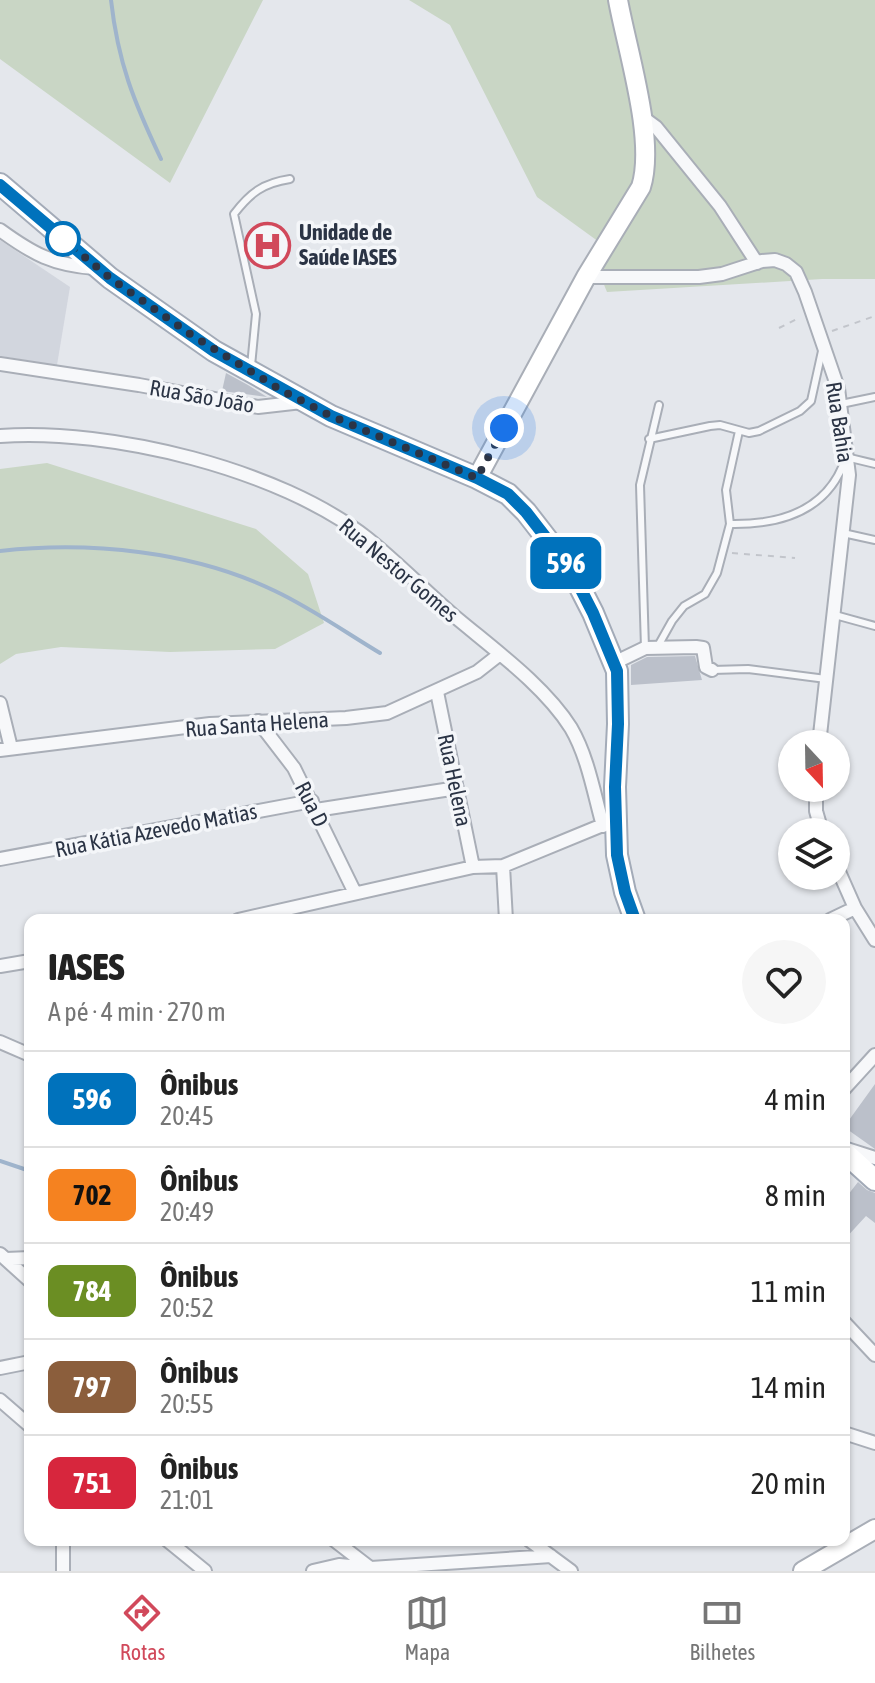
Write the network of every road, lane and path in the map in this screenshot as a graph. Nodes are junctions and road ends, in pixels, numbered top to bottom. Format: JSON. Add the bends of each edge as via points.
{"nodes":[{"id":1,"x":618,"y":0,"type":"edge"},
{"id":2,"x":641,"y":116,"type":"junction"},
{"id":3,"x":290,"y":179,"type":"dead end"},
{"id":4,"x":0,"y":184,"type":"edge"},
{"id":5,"x":0,"y":230,"type":"edge"},
{"id":6,"x":757,"y":263,"type":"junction"},
{"id":7,"x":99,"y":269,"type":"junction"},
{"id":8,"x":586,"y":277,"type":"junction"},
{"id":9,"x":811,"y":312,"type":"junction"},
{"id":10,"x":875,"y":316,"type":"edge"},
{"id":11,"x":779,"y":328,"type":"dead end"},
{"id":12,"x":821,"y":341,"type":"junction"},
{"id":13,"x":0,"y":364,"type":"edge"},
{"id":14,"x":250,"y":372,"type":"junction"},
{"id":15,"x":875,"y":397,"type":"edge"},
{"id":16,"x":302,"y":402,"type":"junction"},
{"id":17,"x":841,"y":404,"type":"junction"},
{"id":18,"x":659,"y":405,"type":"dead end"},
{"id":19,"x":739,"y":431,"type":"junction"},
{"id":20,"x":0,"y":436,"type":"edge"},
{"id":21,"x":649,"y":439,"type":"junction"},
{"id":22,"x":846,"y":457,"type":"junction"},
{"id":23,"x":875,"y":464,"type":"edge"},
{"id":24,"x":477,"y":478,"type":"junction"},
{"id":25,"x":730,"y":524,"type":"junction"},
{"id":26,"x":843,"y":533,"type":"junction"},
{"id":27,"x":875,"y":540,"type":"edge"},
{"id":28,"x":723,"y":552,"type":"junction"},
{"id":29,"x":795,"y":558,"type":"dead end"},
{"id":30,"x":835,"y":615,"type":"junction"},
{"id":31,"x":875,"y":626,"type":"edge"},
{"id":32,"x":652,"y":647,"type":"junction"},
{"id":33,"x":500,"y":654,"type":"junction"},
{"id":34,"x":614,"y":663,"type":"junction"},
{"id":35,"x":712,"y":670,"type":"joint"},
{"id":36,"x":826,"y":679,"type":"junction"},
{"id":37,"x":437,"y":692,"type":"junction"},
{"id":38,"x":0,"y":703,"type":"edge"},
{"id":39,"x":258,"y":721,"type":"junction"},
{"id":40,"x":818,"y":730,"type":"edge"},
{"id":41,"x":6,"y":749,"type":"edge"},
{"id":42,"x":457,"y":788,"type":"junction"},
{"id":43,"x":314,"y":805,"type":"junction"},
{"id":44,"x":610,"y":822,"type":"junction"},
{"id":45,"x":0,"y":859,"type":"edge"},
{"id":46,"x":503,"y":866,"type":"junction"},
{"id":47,"x":473,"y":867,"type":"junction"},
{"id":48,"x":847,"y":890,"type":"edge"},
{"id":49,"x":355,"y":893,"type":"junction"},
{"id":50,"x":855,"y":908,"type":"junction"},
{"id":51,"x":264,"y":914,"type":"edge"},
{"id":52,"x":506,"y":914,"type":"edge"},
{"id":53,"x":633,"y":914,"type":"edge"},
{"id":54,"x":842,"y":914,"type":"edge"},
{"id":55,"x":875,"y":940,"type":"edge"},
{"id":56,"x":24,"y":962,"type":"edge"},
{"id":57,"x":0,"y":966,"type":"edge"},
{"id":58,"x":0,"y":1042,"type":"edge"},
{"id":59,"x":24,"y":1052,"type":"edge"},
{"id":60,"x":875,"y":1055,"type":"edge"},
{"id":61,"x":850,"y":1082,"type":"edge"},
{"id":62,"x":850,"y":1152,"type":"edge"},
{"id":63,"x":850,"y":1156,"type":"edge"},
{"id":64,"x":875,"y":1158,"type":"edge"},
{"id":65,"x":875,"y":1180,"type":"edge"},
{"id":66,"x":3,"y":1257,"type":"edge"},
{"id":67,"x":24,"y":1258,"type":"edge"},
{"id":68,"x":24,"y":1276,"type":"edge"},
{"id":69,"x":850,"y":1328,"type":"edge"},
{"id":70,"x":875,"y":1355,"type":"edge"},
{"id":71,"x":24,"y":1363,"type":"edge"},
{"id":72,"x":0,"y":1368,"type":"edge"},
{"id":73,"x":0,"y":1400,"type":"edge"},
{"id":74,"x":24,"y":1421,"type":"edge"},
{"id":75,"x":850,"y":1435,"type":"edge"},
{"id":76,"x":875,"y":1443,"type":"edge"},
{"id":77,"x":875,"y":1529,"type":"edge"},
{"id":78,"x":850,"y":1544,"type":"edge"},
{"id":79,"x":63,"y":1546,"type":"edge"},
{"id":80,"x":174,"y":1546,"type":"edge"},
{"id":81,"x":342,"y":1546,"type":"edge"},
{"id":82,"x":537,"y":1546,"type":"edge"},
{"id":83,"x":846,"y":1546,"type":"edge"},
{"id":84,"x":551,"y":1556,"type":"junction"},
{"id":85,"x":373,"y":1570,"type":"edge"},
{"id":86,"x":63,"y":1571,"type":"edge"},
{"id":87,"x":205,"y":1571,"type":"edge"},
{"id":88,"x":313,"y":1571,"type":"edge"},
{"id":89,"x":571,"y":1571,"type":"edge"},
{"id":90,"x":803,"y":1571,"type":"edge"}],
"edges":[{"from":1,"to":2,"type":"street"},
{"from":2,"to":6,"type":"street","via":[[656,127],[720,206]]},
{"from":2,"to":8,"type":"street","via":[[646,161],[641,187]]},
{"from":3,"to":14,"type":"lane","via":[[270,182],[249,194],[234,214],[256,314]]},
{"from":4,"to":7,"type":"main road"},
{"from":5,"to":7,"type":"street","via":[[49,260]]},
{"from":6,"to":8,"type":"street","name":"Rua Bahia","via":[[699,277]]},
{"from":6,"to":9,"type":"street","name":"Rua Bahia","via":[[775,260],[796,272]]},
{"from":7,"to":14,"type":"main road"},
{"from":8,"to":24,"type":"street"},
{"from":9,"to":11,"type":"path"},
{"from":9,"to":12,"type":"street","name":"Rua Bahia"},
{"from":10,"to":12,"type":"path"},
{"from":12,"to":17,"type":"street","name":"Rua Bahia"},
{"from":12,"to":19,"type":"lane","via":[[806,407],[759,431]]},
{"from":13,"to":16,"type":"street","name":"Rua São João","via":[[258,407]]},
{"from":14,"to":16,"type":"main road"},
{"from":15,"to":17,"type":"lane"},
{"from":16,"to":24,"type":"main road","name":"Rua São João"},
{"from":17,"to":22,"type":"street","name":"Rua Bahia"},
{"from":18,"to":21,"type":"lane"},
{"from":19,"to":21,"type":"lane","via":[[720,425]]},
{"from":19,"to":25,"type":"lane","via":[[726,490]]},
{"from":20,"to":33,"type":"street","name":"Rua Nestor Gomes","via":[[49,435],[162,452],[276,485],[366,537]]},
{"from":21,"to":32,"type":"lane","via":[[640,485]]},
{"from":22,"to":23,"type":"lane"},
{"from":22,"to":25,"type":"lane","via":[[839,477],[812,507],[757,525]]},
{"from":22,"to":26,"type":"street","name":"Rua Bahia"},
{"from":24,"to":34,"type":"main road","name":"Rua São João","via":[[520,505],[571,570]]},
{"from":25,"to":28,"type":"lane"},
{"from":26,"to":27,"type":"lane"},
{"from":26,"to":30,"type":"street","name":"Rua Bahia"},
{"from":28,"to":29,"type":"path"},
{"from":28,"to":32,"type":"lane","via":[[705,594],[684,606]]},
{"from":30,"to":31,"type":"lane"},
{"from":30,"to":36,"type":"street","name":"Rua Bahia"},
{"from":32,"to":34,"type":"street"},
{"from":32,"to":35,"type":"street","via":[[703,648],[706,667]]},
{"from":33,"to":37,"type":"street","name":"Rua Santa Helena"},
{"from":33,"to":44,"type":"street","name":"Rua Nestor Gomes","via":[[553,703],[571,729]]},
{"from":34,"to":44,"type":"main road","name":"Rua São João","via":[[618,724]]},
{"from":35,"to":36,"type":"lane"},
{"from":36,"to":40,"type":"street","name":"Rua Bahia"},
{"from":37,"to":39,"type":"street","name":"Rua Santa Helena","via":[[378,715]]},
{"from":37,"to":42,"type":"street","name":"Rua Helena"},
{"from":38,"to":41,"type":"street"},
{"from":39,"to":41,"type":"street","name":"Rua Santa Helena"},
{"from":39,"to":43,"type":"street","name":"Rua D","via":[[286,755]]},
{"from":42,"to":43,"type":"street","name":"Rua Kátia Azevedo Matias"},
{"from":42,"to":47,"type":"street","name":"Rua Helena"},
{"from":43,"to":45,"type":"street","name":"Rua Kátia Azevedo Matias"},
{"from":43,"to":49,"type":"street","name":"Rua D"},
{"from":44,"to":46,"type":"street"},
{"from":44,"to":53,"type":"main road","name":"Rua São João"},
{"from":46,"to":47,"type":"street"},
{"from":46,"to":52,"type":"street"},
{"from":47,"to":49,"type":"street"},
{"from":48,"to":50,"type":"street"},
{"from":49,"to":51,"type":"street"},
{"from":50,"to":54,"type":"street"},
{"from":50,"to":55,"type":"street"},
{"from":56,"to":57,"type":"street"},
{"from":58,"to":59,"type":"street"},
{"from":60,"to":61,"type":"street"},
{"from":62,"to":64,"type":"street"},
{"from":63,"to":65,"type":"main road"},
{"from":66,"to":67,"type":"street"},
{"from":66,"to":68,"type":"street"},
{"from":69,"to":70,"type":"street"},
{"from":71,"to":72,"type":"street"},
{"from":73,"to":74,"type":"street"},
{"from":75,"to":76,"type":"street"},
{"from":77,"to":78,"type":"street"},
{"from":79,"to":86,"type":"street"},
{"from":80,"to":87,"type":"street"},
{"from":81,"to":85,"type":"street"},
{"from":82,"to":84,"type":"street"},
{"from":83,"to":90,"type":"street"},
{"from":84,"to":85,"type":"street"},
{"from":84,"to":89,"type":"street"},
{"from":85,"to":88,"type":"street","via":[[347,1565]]}]}
